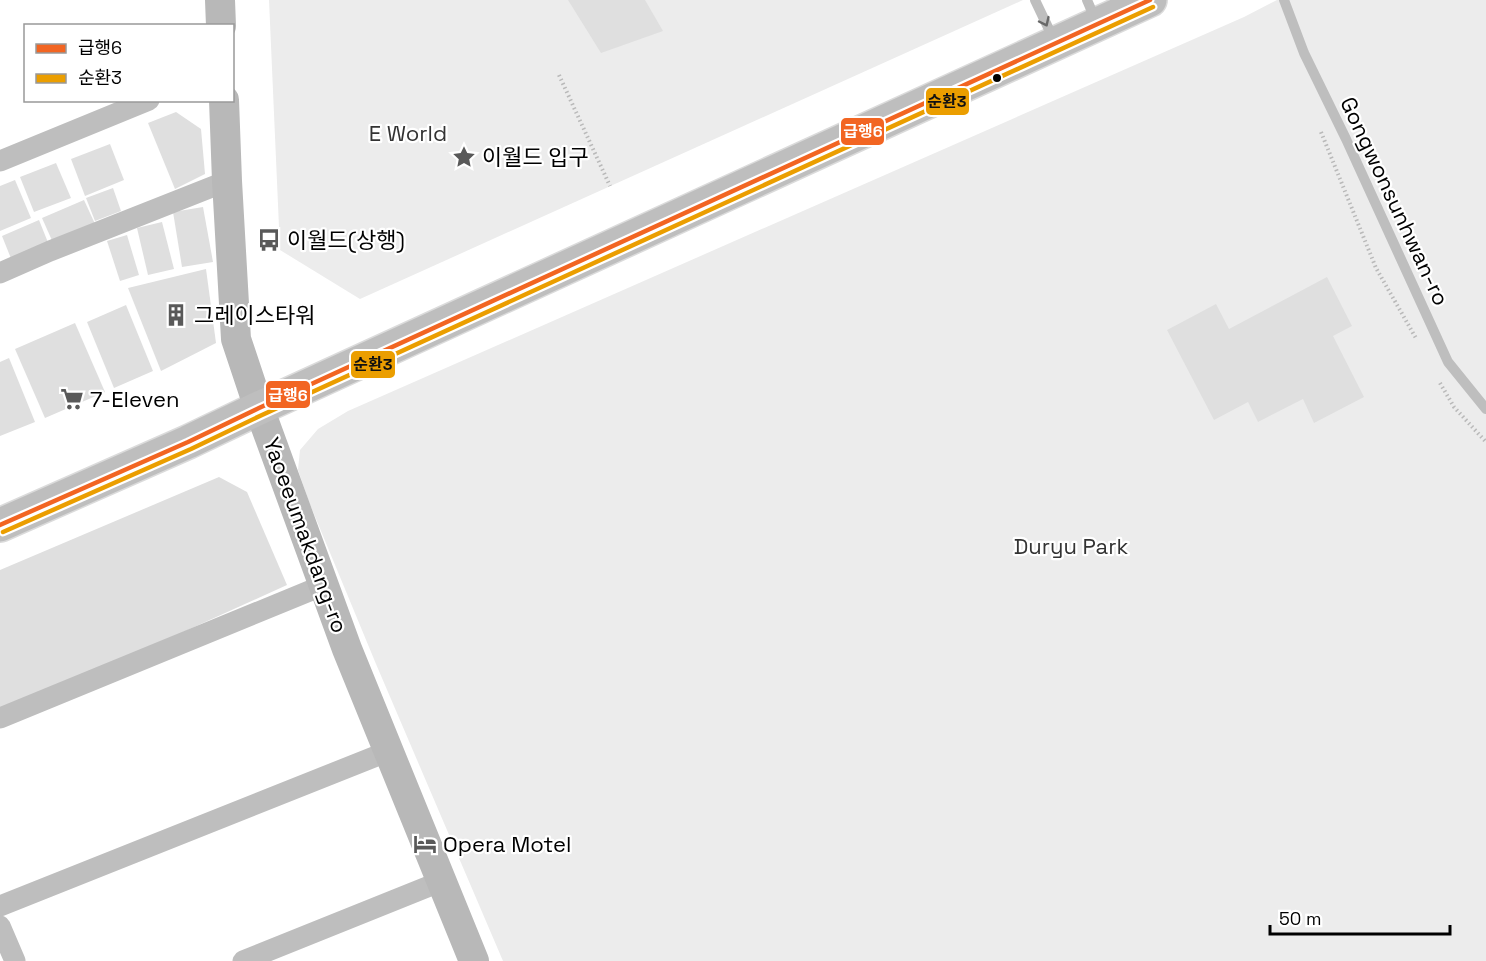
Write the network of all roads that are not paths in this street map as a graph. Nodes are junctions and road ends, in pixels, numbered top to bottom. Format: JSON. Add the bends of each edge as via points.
{"nodes":[{"id":1,"x":220,"y":0,"type":"edge"},
{"id":2,"x":1035,"y":0,"type":"edge"},
{"id":3,"x":1150,"y":0,"type":"edge"},
{"id":4,"x":1284,"y":0,"type":"edge"},
{"id":5,"x":1092,"y":12,"type":"edge"},
{"id":6,"x":221,"y":24,"type":"edge"},
{"id":7,"x":1055,"y":43,"type":"junction"},
{"id":8,"x":144,"y":102,"type":"edge"},
{"id":9,"x":224,"y":102,"type":"edge"},
{"id":10,"x":0,"y":161,"type":"edge"},
{"id":11,"x":227,"y":181,"type":"junction"},
{"id":12,"x":0,"y":273,"type":"edge"},
{"id":13,"x":259,"y":408,"type":"junction"},
{"id":14,"x":1486,"y":410,"type":"edge"},
{"id":15,"x":0,"y":525,"type":"edge"},
{"id":16,"x":324,"y":585,"type":"junction"},
{"id":17,"x":0,"y":718,"type":"edge"},
{"id":18,"x":389,"y":751,"type":"junction"},
{"id":19,"x":441,"y":881,"type":"junction"},
{"id":20,"x":0,"y":906,"type":"edge"},
{"id":21,"x":0,"y":926,"type":"edge"},
{"id":22,"x":15,"y":961,"type":"edge"},
{"id":23,"x":243,"y":961,"type":"edge"},
{"id":24,"x":474,"y":961,"type":"edge"}],
"edges":[{"from":1,"to":6,"type":"main road"},
{"from":2,"to":7,"type":"lane","one_way":true},
{"from":3,"to":5,"type":"main road"},
{"from":4,"to":14,"type":"lane","name":"Gongwonsunhwan-ro","via":[[1304,53],[1448,362]]},
{"from":5,"to":7,"type":"main road"},
{"from":7,"to":13,"type":"main road"},
{"from":8,"to":10,"type":"street"},
{"from":9,"to":11,"type":"main road","name":"Yaoeeumakdang-ro"},
{"from":11,"to":12,"type":"street"},
{"from":11,"to":13,"type":"main road","name":"Yaoeeumakdang-ro","via":[[236,339]]},
{"from":13,"to":15,"type":"main road"},
{"from":13,"to":16,"type":"main road","name":"Yaoeeumakdang-ro"},
{"from":16,"to":17,"type":"street"},
{"from":16,"to":18,"type":"main road","name":"Yaoeeumakdang-ro"},
{"from":18,"to":19,"type":"main road","name":"Yaoeeumakdang-ro"},
{"from":18,"to":20,"type":"street"},
{"from":19,"to":23,"type":"street"},
{"from":19,"to":24,"type":"main road","name":"Yaoeeumakdang-ro"},
{"from":21,"to":22,"type":"street"}]}
